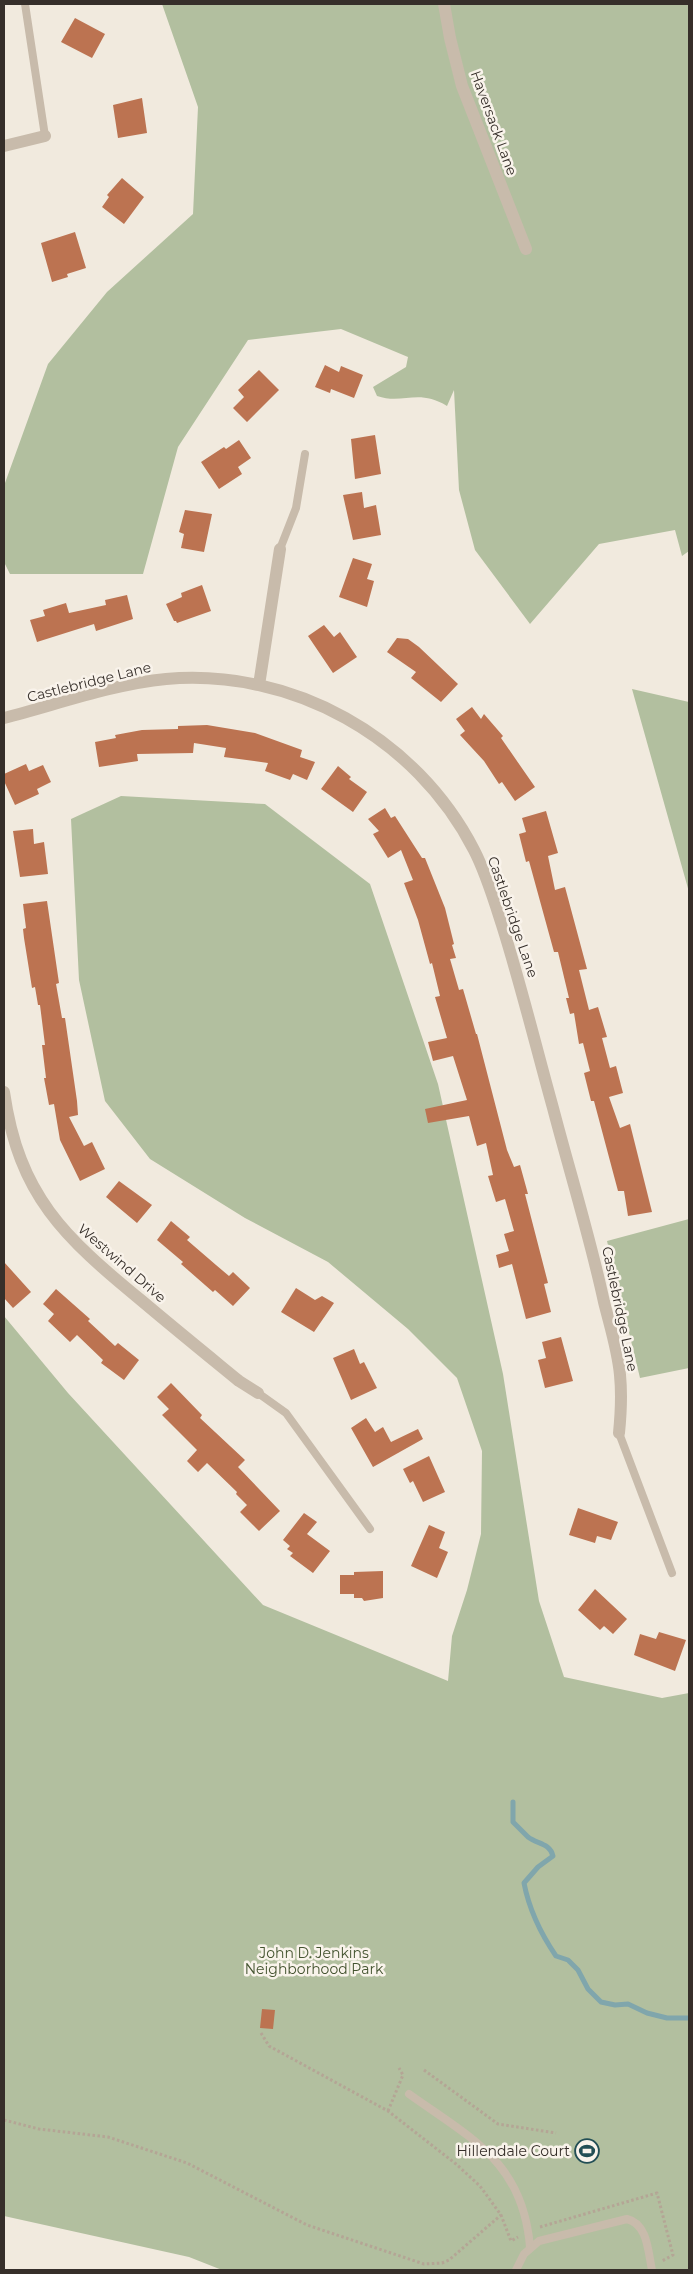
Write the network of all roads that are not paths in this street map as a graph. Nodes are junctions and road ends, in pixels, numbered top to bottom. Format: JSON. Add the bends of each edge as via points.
{"nodes":[{"id":1,"x":25,"y":4,"type":"edge"},
{"id":2,"x":444,"y":4,"type":"edge"},
{"id":3,"x":45,"y":136,"type":"joint"},
{"id":4,"x":4,"y":146,"type":"edge"},
{"id":5,"x":526,"y":250,"type":"dead end"},
{"id":6,"x":305,"y":454,"type":"dead end"},
{"id":7,"x":280,"y":548,"type":"joint"},
{"id":8,"x":259,"y":685,"type":"junction"},
{"id":9,"x":4,"y":718,"type":"edge"},
{"id":10,"x":4,"y":1092,"type":"edge"},
{"id":11,"x":258,"y":1393,"type":"joint"},
{"id":12,"x":620,"y":1433,"type":"joint"},
{"id":13,"x":370,"y":1530,"type":"dead end"},
{"id":14,"x":672,"y":1573,"type":"dead end"},
{"id":15,"x":409,"y":2094,"type":"dead end"},
{"id":16,"x":530,"y":2247,"type":"junction"},
{"id":17,"x":516,"y":2270,"type":"edge"},
{"id":18,"x":652,"y":2270,"type":"edge"}],
"edges":[{"from":1,"to":3,"type":"lane"},
{"from":2,"to":5,"type":"street","name":"Haversack Lane","via":[[462,86]]},
{"from":3,"to":4,"type":"street"},
{"from":6,"to":7,"type":"lane","via":[[296,508]]},
{"from":7,"to":8,"type":"street"},
{"from":8,"to":9,"type":"street","name":"Castlebridge Lane","via":[[200,678],[165,679]]},
{"from":8,"to":12,"type":"street","name":"Castlebridge Lane","via":[[330,709],[385,743],[437,794],[474,851],[514,964],[596,1263],[620,1372]]},
{"from":10,"to":11,"type":"street","name":"Westwind Drive","via":[[9,1126],[19,1157],[50,1214],[70,1239],[239,1381]]},
{"from":11,"to":13,"type":"lane","via":[[286,1413]]},
{"from":12,"to":14,"type":"lane"},
{"from":15,"to":16,"type":"lane","via":[[475,2141],[506,2173],[524,2209]]},
{"from":16,"to":17,"type":"lane"},
{"from":16,"to":18,"type":"lane","via":[[548,2237],[627,2219],[641,2226]]}]}
